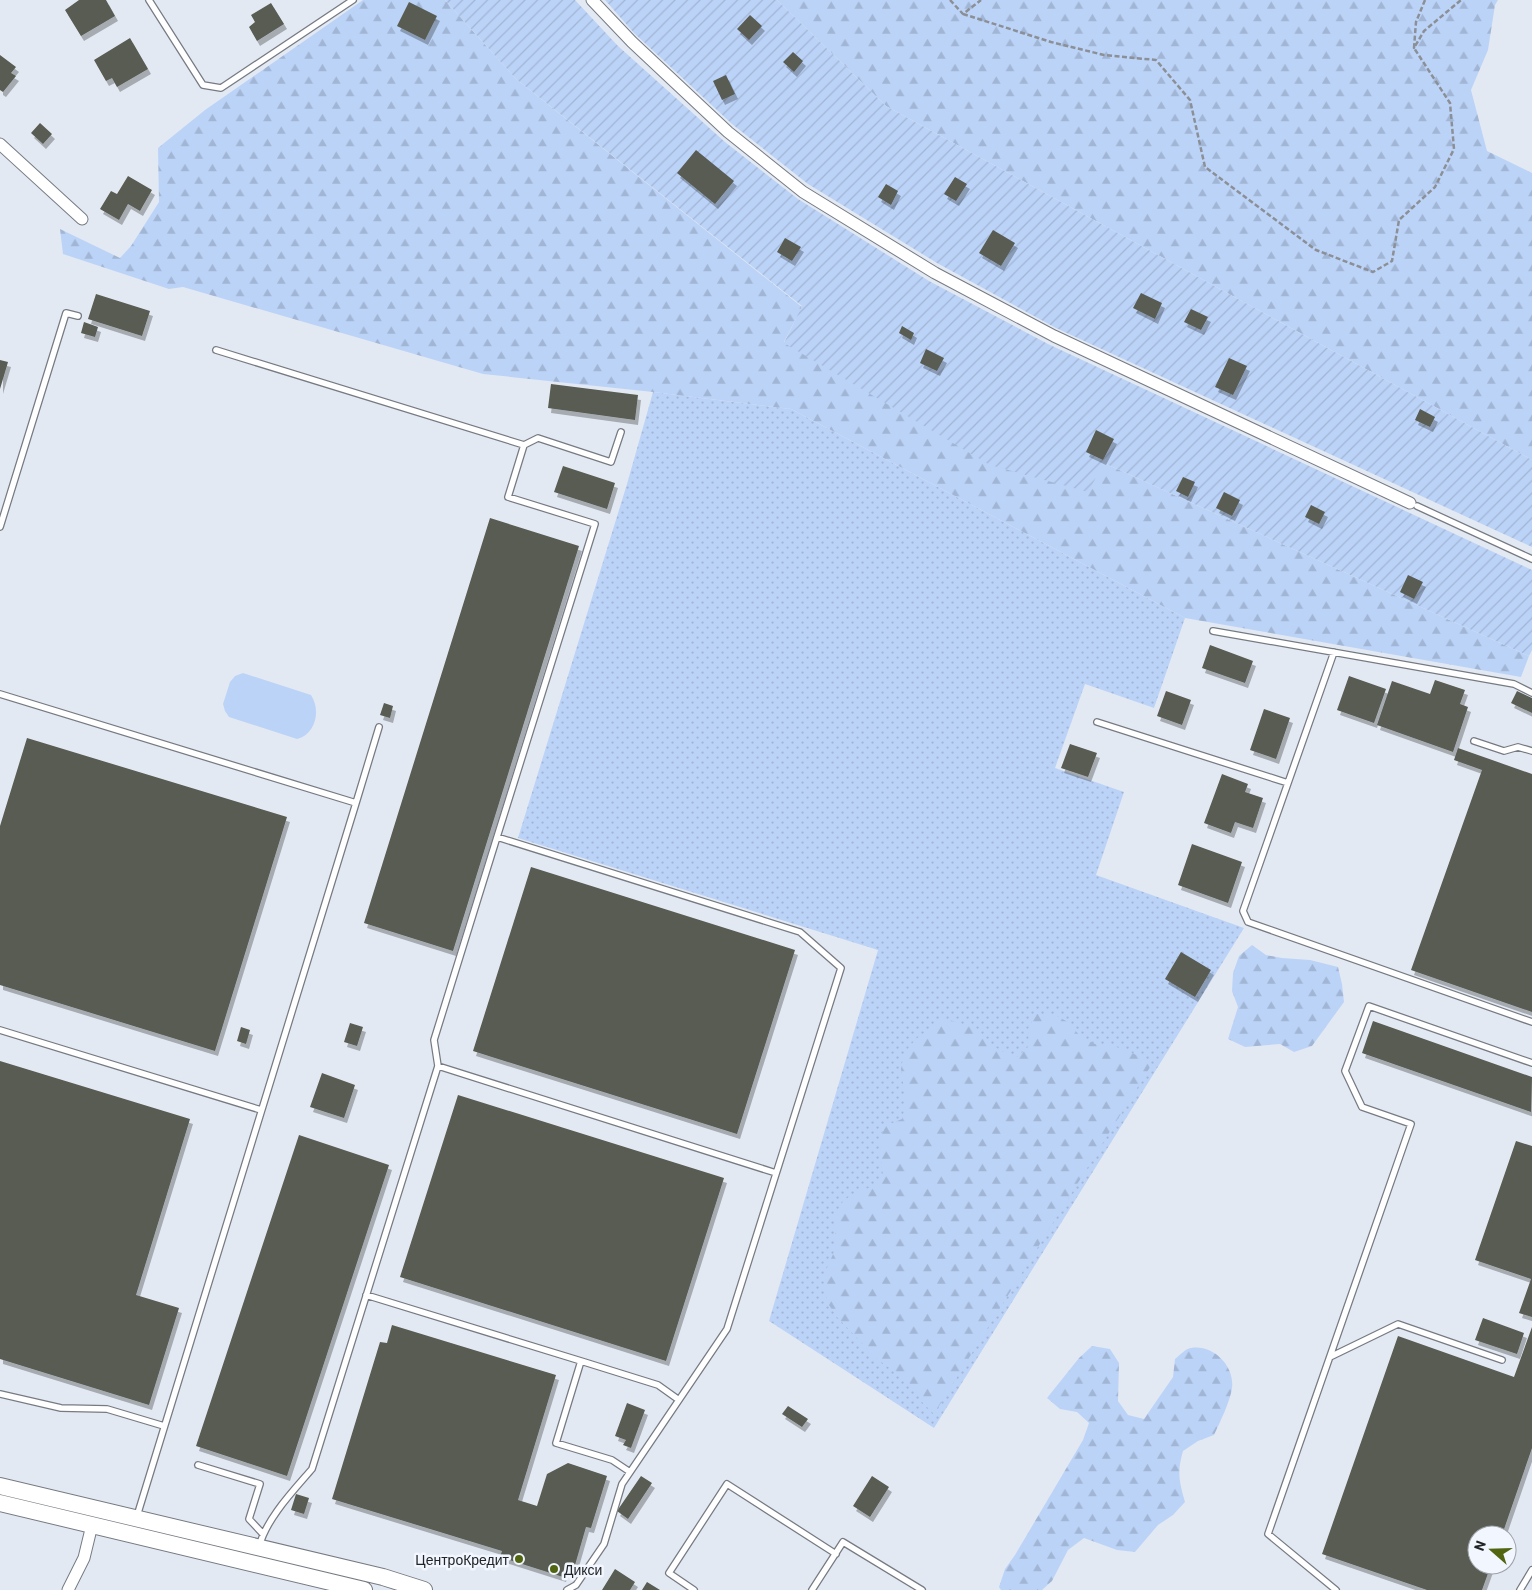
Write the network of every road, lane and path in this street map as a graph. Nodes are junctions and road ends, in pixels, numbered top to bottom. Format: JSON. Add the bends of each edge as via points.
{"nodes":[{"id":1,"x":149,"y":0,"type":"edge"},
{"id":2,"x":353,"y":0,"type":"edge"},
{"id":3,"x":592,"y":0,"type":"edge"},
{"id":4,"x":950,"y":0,"type":"edge"},
{"id":5,"x":981,"y":0,"type":"edge"},
{"id":6,"x":1425,"y":0,"type":"edge"},
{"id":7,"x":1461,"y":0,"type":"edge"},
{"id":8,"x":963,"y":14,"type":"junction"},
{"id":9,"x":1414,"y":48,"type":"junction"},
{"id":10,"x":0,"y":144,"type":"edge"},
{"id":11,"x":82,"y":219,"type":"dead end"},
{"id":12,"x":78,"y":316,"type":"dead end"},
{"id":13,"x":216,"y":350,"type":"dead end"},
{"id":14,"x":621,"y":432,"type":"dead end"},
{"id":15,"x":524,"y":445,"type":"junction"},
{"id":16,"x":1413,"y":504,"type":"joint"},
{"id":17,"x":0,"y":527,"type":"edge"},
{"id":18,"x":1532,"y":559,"type":"edge"},
{"id":19,"x":1213,"y":631,"type":"dead end"},
{"id":20,"x":1334,"y":652,"type":"junction"},
{"id":21,"x":1532,"y":693,"type":"edge"},
{"id":22,"x":0,"y":694,"type":"edge"},
{"id":23,"x":1097,"y":722,"type":"dead end"},
{"id":24,"x":379,"y":727,"type":"dead end"},
{"id":25,"x":1474,"y":740,"type":"dead end"},
{"id":26,"x":1532,"y":751,"type":"edge"},
{"id":27,"x":1288,"y":783,"type":"junction"},
{"id":28,"x":356,"y":803,"type":"junction"},
{"id":29,"x":497,"y":838,"type":"junction"},
{"id":30,"x":1532,"y":1022,"type":"edge"},
{"id":31,"x":0,"y":1030,"type":"edge"},
{"id":32,"x":1532,"y":1063,"type":"edge"},
{"id":33,"x":438,"y":1066,"type":"junction"},
{"id":34,"x":261,"y":1110,"type":"junction"},
{"id":35,"x":776,"y":1173,"type":"junction"},
{"id":36,"x":366,"y":1295,"type":"junction"},
{"id":37,"x":1330,"y":1357,"type":"junction"},
{"id":38,"x":1502,"y":1360,"type":"dead end"},
{"id":39,"x":581,"y":1361,"type":"junction"},
{"id":40,"x":0,"y":1394,"type":"edge"},
{"id":41,"x":679,"y":1400,"type":"junction"},
{"id":42,"x":164,"y":1426,"type":"junction"},
{"id":43,"x":198,"y":1465,"type":"dead end"},
{"id":44,"x":630,"y":1472,"type":"junction"},
{"id":45,"x":0,"y":1486,"type":"edge"},
{"id":46,"x":0,"y":1504,"type":"edge"},
{"id":47,"x":136,"y":1518,"type":"junction"},
{"id":48,"x":92,"y":1525,"type":"junction"},
{"id":49,"x":261,"y":1540,"type":"junction"},
{"id":50,"x":836,"y":1554,"type":"junction"},
{"id":51,"x":256,"y":1564,"type":"junction"},
{"id":52,"x":1532,"y":1570,"type":"edge"},
{"id":53,"x":68,"y":1590,"type":"edge"},
{"id":54,"x":364,"y":1590,"type":"edge"},
{"id":55,"x":424,"y":1590,"type":"edge"},
{"id":56,"x":567,"y":1590,"type":"edge"},
{"id":57,"x":694,"y":1590,"type":"edge"},
{"id":58,"x":812,"y":1590,"type":"edge"},
{"id":59,"x":922,"y":1590,"type":"edge"},
{"id":60,"x":1336,"y":1590,"type":"edge"},
{"id":61,"x":1520,"y":1590,"type":"edge"}],
"edges":[{"from":1,"to":2,"type":"lane","via":[[203,86],[221,88]]},
{"from":3,"to":16,"type":"street","via":[[728,132],[811,197],[935,272],[1054,336]]},
{"from":4,"to":8,"type":"path"},
{"from":5,"to":8,"type":"path"},
{"from":6,"to":9,"type":"path","via":[[1416,22]]},
{"from":7,"to":9,"type":"path","via":[[1424,31]]},
{"from":8,"to":9,"type":"path","via":[[1104,55],[1156,60],[1190,100],[1205,167],[1316,250],[1373,272],[1392,261],[1399,220],[1435,188],[1454,149],[1450,104]]},
{"from":10,"to":11,"type":"street"},
{"from":12,"to":17,"type":"lane","via":[[66,312]]},
{"from":13,"to":15,"type":"lane"},
{"from":14,"to":15,"type":"lane","via":[[612,462],[538,438]]},
{"from":15,"to":29,"type":"lane","via":[[508,497],[595,524]]},
{"from":16,"to":18,"type":"lane"},
{"from":19,"to":20,"type":"lane"},
{"from":20,"to":21,"type":"lane","via":[[1514,684]]},
{"from":20,"to":27,"type":"lane"},
{"from":22,"to":28,"type":"lane"},
{"from":23,"to":27,"type":"lane"},
{"from":24,"to":28,"type":"lane"},
{"from":25,"to":26,"type":"lane","via":[[1504,751],[1518,747]]},
{"from":27,"to":30,"type":"lane","via":[[1243,911],[1248,922]]},
{"from":28,"to":34,"type":"lane"},
{"from":29,"to":33,"type":"lane","via":[[434,1040]]},
{"from":29,"to":35,"type":"lane","via":[[800,932],[841,968]]},
{"from":31,"to":34,"type":"lane"},
{"from":32,"to":37,"type":"lane","via":[[1369,1006],[1345,1071],[1362,1107],[1411,1124]]},
{"from":33,"to":35,"type":"lane"},
{"from":33,"to":36,"type":"lane"},
{"from":34,"to":42,"type":"lane"},
{"from":35,"to":41,"type":"lane","via":[[727,1329]]},
{"from":36,"to":39,"type":"lane"},
{"from":36,"to":49,"type":"lane","via":[[312,1469],[291,1493]]},
{"from":37,"to":38,"type":"lane","via":[[1398,1324]]},
{"from":37,"to":60,"type":"lane","via":[[1268,1534]]},
{"from":39,"to":41,"type":"lane","via":[[658,1385]]},
{"from":39,"to":44,"type":"lane","via":[[556,1443],[612,1460]]},
{"from":40,"to":42,"type":"lane","via":[[61,1408],[107,1409]]},
{"from":41,"to":44,"type":"lane"},
{"from":42,"to":47,"type":"lane"},
{"from":43,"to":49,"type":"lane","via":[[260,1484],[249,1519]]},
{"from":44,"to":56,"type":"lane","via":[[622,1484],[604,1544],[576,1585]]},
{"from":45,"to":47,"type":"main road"},
{"from":46,"to":48,"type":"main road"},
{"from":47,"to":49,"type":"main road"},
{"from":48,"to":51,"type":"main road"},
{"from":48,"to":53,"type":"street","via":[[84,1558]]},
{"from":49,"to":51,"type":"lane"},
{"from":49,"to":55,"type":"main road"},
{"from":50,"to":57,"type":"lane","via":[[727,1484],[669,1574]]},
{"from":50,"to":58,"type":"lane"},
{"from":50,"to":59,"type":"lane","via":[[843,1542]]},
{"from":51,"to":54,"type":"main road"},
{"from":52,"to":61,"type":"lane"}]}
